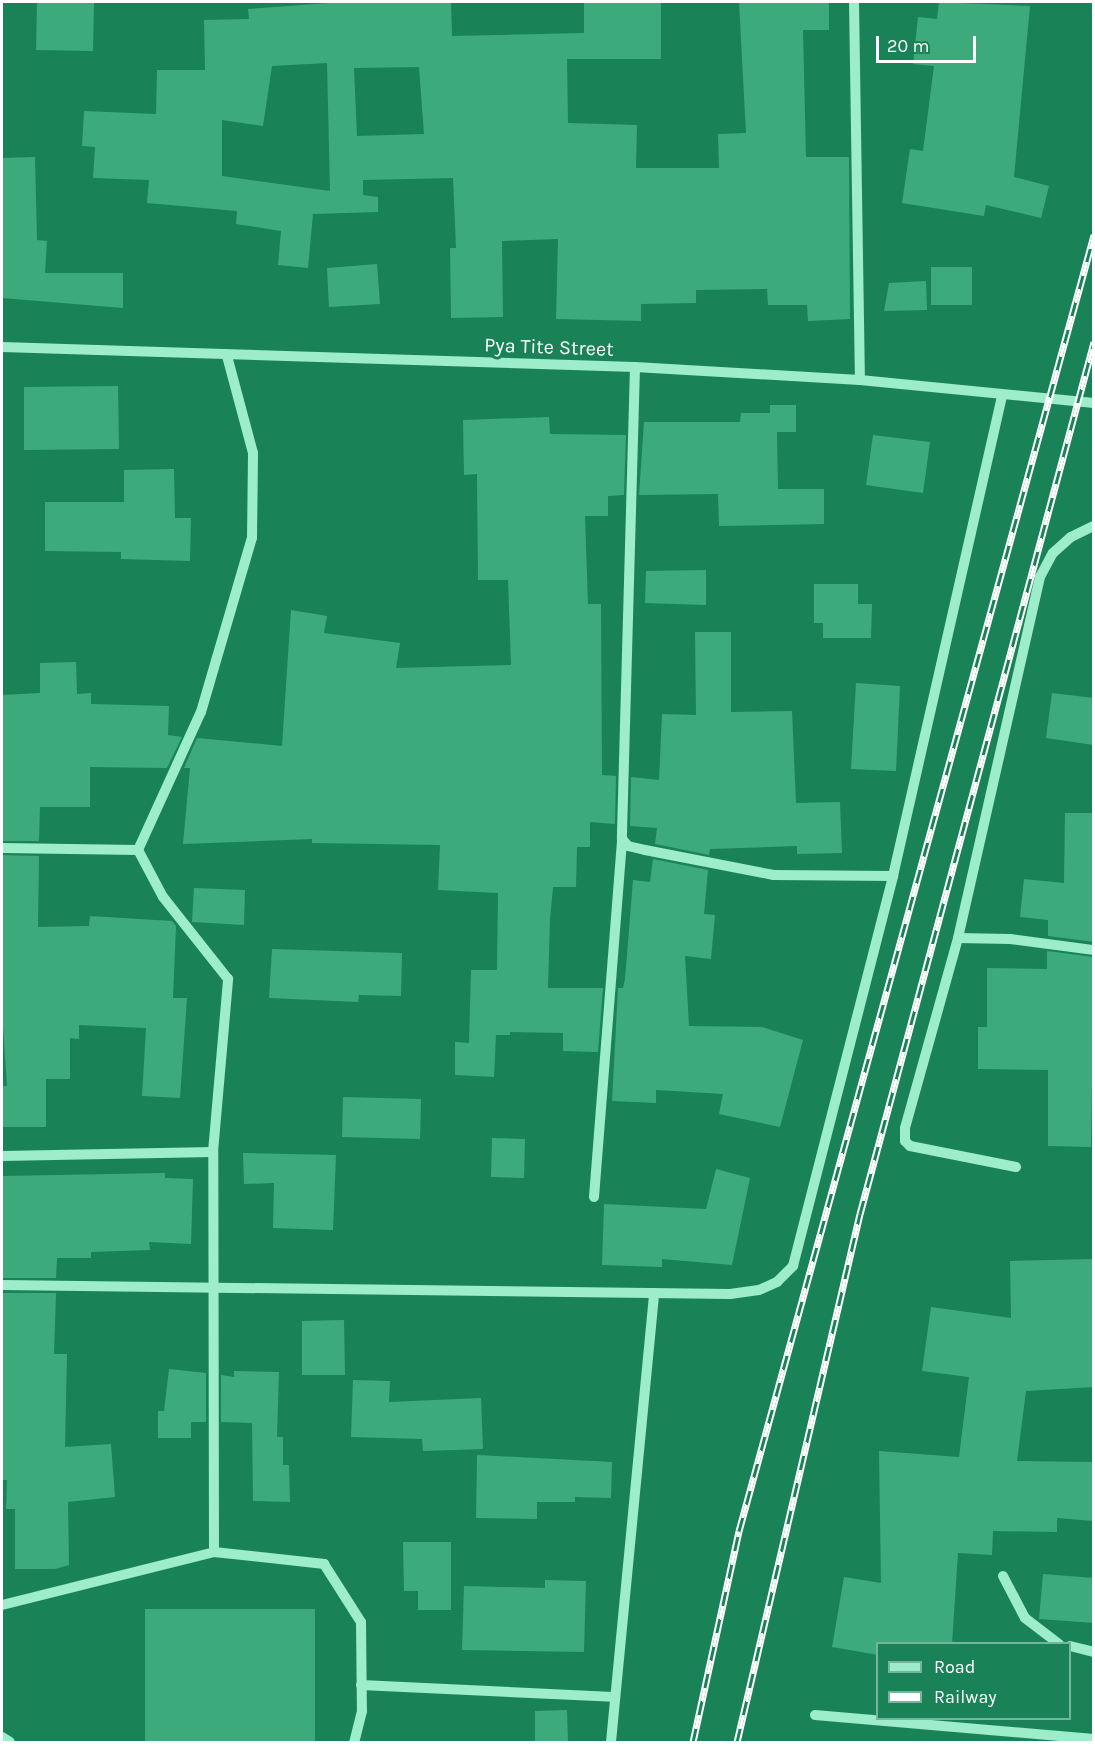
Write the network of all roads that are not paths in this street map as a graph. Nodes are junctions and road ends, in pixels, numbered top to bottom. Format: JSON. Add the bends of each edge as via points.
{"nodes":[{"id":1,"x":854,"y":2,"type":"edge"},
{"id":2,"x":2,"y":347,"type":"edge"},
{"id":3,"x":227,"y":356,"type":"junction"},
{"id":4,"x":635,"y":367,"type":"junction"},
{"id":5,"x":860,"y":380,"type":"junction"},
{"id":6,"x":1002,"y":395,"type":"junction"},
{"id":7,"x":1094,"y":403,"type":"edge"},
{"id":8,"x":1094,"y":526,"type":"edge"},
{"id":9,"x":621,"y":838,"type":"junction"},
{"id":10,"x":2,"y":848,"type":"edge"},
{"id":11,"x":138,"y":850,"type":"junction"},
{"id":12,"x":893,"y":876,"type":"junction"},
{"id":13,"x":958,"y":938,"type":"junction"},
{"id":14,"x":1094,"y":950,"type":"edge"},
{"id":15,"x":213,"y":1152,"type":"junction"},
{"id":16,"x":2,"y":1156,"type":"edge"},
{"id":17,"x":1016,"y":1167,"type":"dead end"},
{"id":18,"x":594,"y":1197,"type":"dead end"},
{"id":19,"x":2,"y":1285,"type":"edge"},
{"id":20,"x":216,"y":1289,"type":"junction"},
{"id":21,"x":654,"y":1293,"type":"junction"},
{"id":22,"x":214,"y":1552,"type":"junction"},
{"id":23,"x":1003,"y":1576,"type":"dead end"},
{"id":24,"x":2,"y":1605,"type":"edge"},
{"id":25,"x":1056,"y":1642,"type":"edge"},
{"id":26,"x":1071,"y":1646,"type":"edge"},
{"id":27,"x":1094,"y":1652,"type":"edge"},
{"id":28,"x":361,"y":1685,"type":"junction"},
{"id":29,"x":613,"y":1697,"type":"junction"},
{"id":30,"x":815,"y":1715,"type":"dead end"},
{"id":31,"x":2,"y":1737,"type":"edge"},
{"id":32,"x":1094,"y":1739,"type":"edge"},
{"id":33,"x":10,"y":1743,"type":"edge"},
{"id":34,"x":354,"y":1743,"type":"edge"},
{"id":35,"x":611,"y":1743,"type":"edge"}],
"edges":[{"from":1,"to":5,"type":"street"},
{"from":2,"to":3,"type":"street","name":"Pya Tite Street"},
{"from":3,"to":4,"type":"street","name":"Pya Tite Street"},
{"from":3,"to":11,"type":"street","via":[[253,453],[252,538],[201,712]]},
{"from":4,"to":5,"type":"street","name":"Pya Tite Street"},
{"from":4,"to":9,"type":"street"},
{"from":5,"to":6,"type":"street","name":"Pya Tite Street"},
{"from":6,"to":7,"type":"street","name":"Pya Tite Street"},
{"from":6,"to":12,"type":"street"},
{"from":8,"to":13,"type":"street","via":[[1071,537],[1053,553],[1040,577]]},
{"from":9,"to":12,"type":"street","via":[[628,846],[774,875]]},
{"from":9,"to":18,"type":"street"},
{"from":10,"to":11,"type":"street"},
{"from":11,"to":15,"type":"street","via":[[163,897],[228,980]]},
{"from":12,"to":21,"type":"street","via":[[793,1266],[777,1282],[759,1290]]},
{"from":13,"to":14,"type":"street","via":[[1010,939]]},
{"from":13,"to":17,"type":"street","via":[[905,1128],[905,1141],[919,1149]]},
{"from":15,"to":16,"type":"street"},
{"from":15,"to":20,"type":"street"},
{"from":19,"to":20,"type":"street"},
{"from":20,"to":21,"type":"street"},
{"from":20,"to":22,"type":"street"},
{"from":21,"to":29,"type":"street"},
{"from":22,"to":24,"type":"street"},
{"from":22,"to":28,"type":"street","via":[[324,1564],[361,1622]]},
{"from":23,"to":25,"type":"street","via":[[1025,1618]]},
{"from":26,"to":27,"type":"street"},
{"from":28,"to":29,"type":"street"},
{"from":28,"to":34,"type":"street","via":[[362,1711]]},
{"from":29,"to":35,"type":"street"},
{"from":30,"to":32,"type":"street"},
{"from":31,"to":33,"type":"street"}]}
